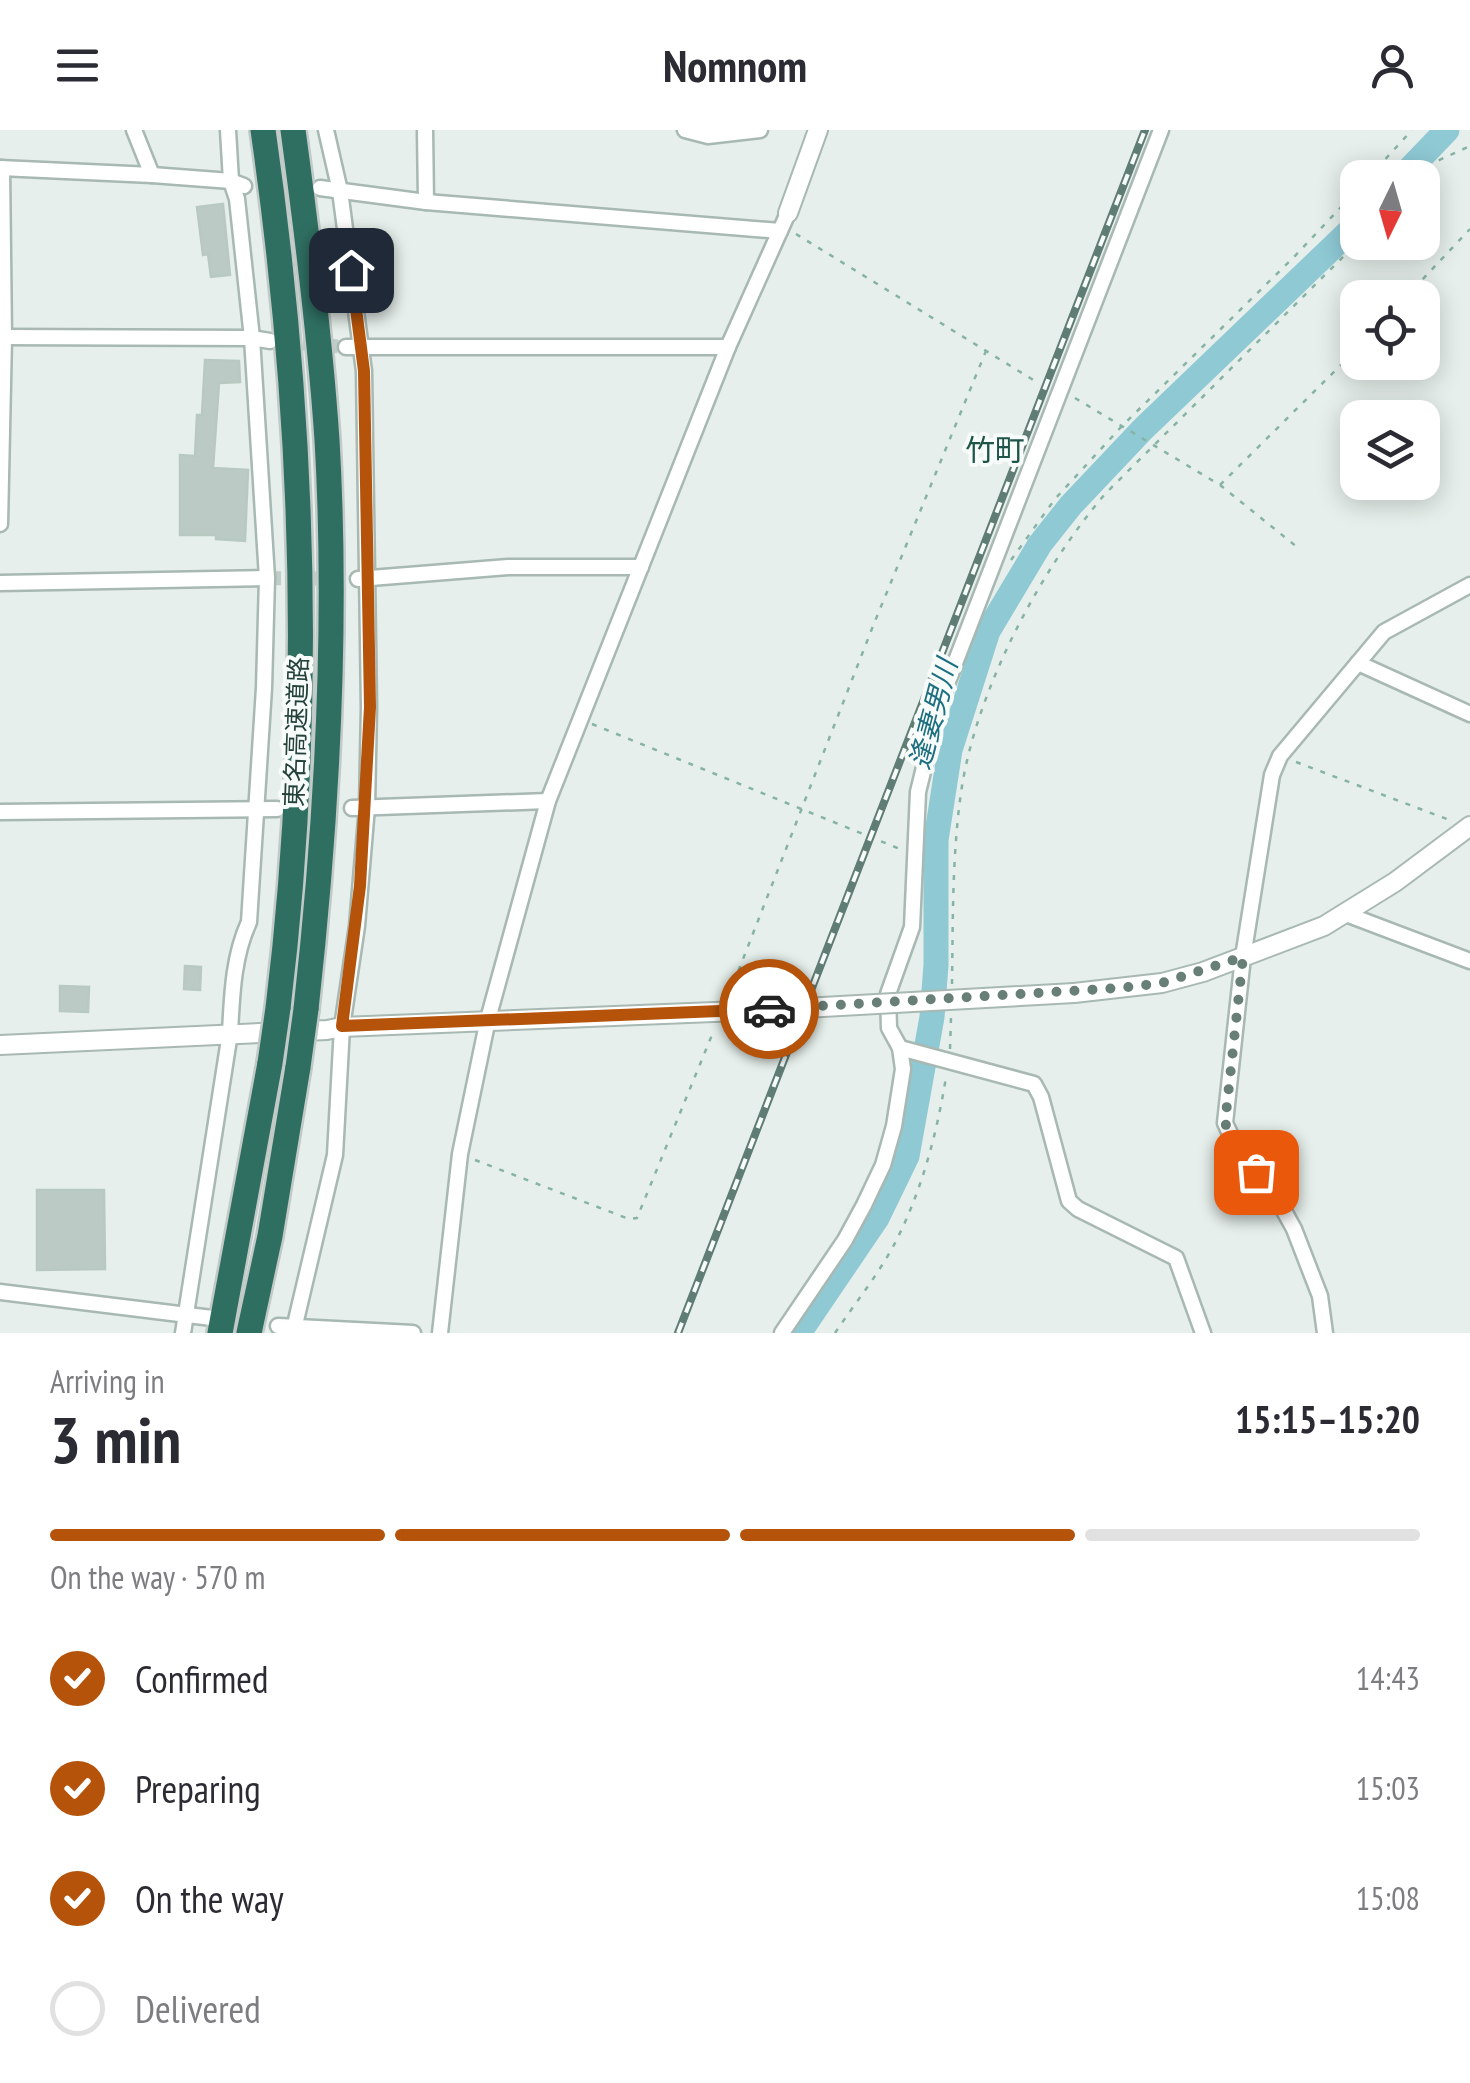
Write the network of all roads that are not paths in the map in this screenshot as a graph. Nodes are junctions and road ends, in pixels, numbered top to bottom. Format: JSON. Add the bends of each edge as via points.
{"nodes":[{"id":1,"x":134,"y":130,"type":"edge"},
{"id":2,"x":228,"y":130,"type":"edge"},
{"id":3,"x":264,"y":130,"type":"edge"},
{"id":4,"x":293,"y":130,"type":"edge"},
{"id":5,"x":326,"y":130,"type":"edge"},
{"id":6,"x":425,"y":130,"type":"edge"},
{"id":7,"x":685,"y":130,"type":"edge"},
{"id":8,"x":760,"y":130,"type":"edge"},
{"id":9,"x":818,"y":130,"type":"edge"},
{"id":10,"x":1161,"y":130,"type":"edge"},
{"id":11,"x":1,"y":168,"type":"edge"},
{"id":12,"x":152,"y":175,"type":"junction"},
{"id":13,"x":238,"y":183,"type":"junction"},
{"id":14,"x":320,"y":188,"type":"dead end"},
{"id":15,"x":340,"y":191,"type":"junction"},
{"id":16,"x":426,"y":202,"type":"junction"},
{"id":17,"x":784,"y":223,"type":"junction"},
{"id":18,"x":2,"y":337,"type":"edge"},
{"id":19,"x":252,"y":338,"type":"junction"},
{"id":20,"x":270,"y":341,"type":"tunnel mouth"},
{"id":21,"x":346,"y":347,"type":"tunnel mouth"},
{"id":22,"x":728,"y":347,"type":"junction"},
{"id":23,"x":362,"y":348,"type":"junction"},
{"id":24,"x":0,"y":524,"type":"edge"},
{"id":25,"x":641,"y":567,"type":"junction"},
{"id":26,"x":267,"y":578,"type":"junction"},
{"id":27,"x":363,"y":580,"type":"junction"},
{"id":28,"x":0,"y":583,"type":"edge"},
{"id":29,"x":1470,"y":585,"type":"edge"},
{"id":30,"x":1358,"y":663,"type":"junction"},
{"id":31,"x":1470,"y":714,"type":"edge"},
{"id":32,"x":548,"y":801,"type":"junction"},
{"id":33,"x":257,"y":808,"type":"junction"},
{"id":34,"x":359,"y":808,"type":"junction"},
{"id":35,"x":278,"y":809,"type":"dead end"},
{"id":36,"x":0,"y":812,"type":"edge"},
{"id":37,"x":1470,"y":827,"type":"edge"},
{"id":38,"x":1346,"y":914,"type":"junction"},
{"id":39,"x":1243,"y":957,"type":"junction"},
{"id":40,"x":1470,"y":961,"type":"edge"},
{"id":41,"x":488,"y":1020,"type":"junction"},
{"id":42,"x":342,"y":1026,"type":"junction"},
{"id":43,"x":230,"y":1033,"type":"junction"},
{"id":44,"x":0,"y":1044,"type":"edge"},
{"id":45,"x":900,"y":1048,"type":"junction"},
{"id":46,"x":0,"y":1292,"type":"edge"},
{"id":47,"x":188,"y":1314,"type":"junction"},
{"id":48,"x":216,"y":1326,"type":"edge"},
{"id":49,"x":278,"y":1326,"type":"dead end"},
{"id":50,"x":294,"y":1330,"type":"edge"},
{"id":51,"x":183,"y":1333,"type":"edge"},
{"id":52,"x":249,"y":1333,"type":"edge"},
{"id":53,"x":413,"y":1333,"type":"edge"},
{"id":54,"x":440,"y":1333,"type":"edge"},
{"id":55,"x":782,"y":1333,"type":"edge"},
{"id":56,"x":1203,"y":1333,"type":"edge"},
{"id":57,"x":1325,"y":1333,"type":"edge"}],
"edges":[{"from":1,"to":12,"type":"street"},
{"from":2,"to":13,"type":"street"},
{"from":3,"to":48,"type":"highway","name":"東名高速道路","bridge":true,"via":[[290,364],[300,570],[299,735],[278,1008]]},
{"from":4,"to":52,"type":"highway","name":"東名高速道路","bridge":true,"via":[[327,442],[324,796],[306,1009]]},
{"from":5,"to":15,"type":"street"},
{"from":6,"to":16,"type":"street"},
{"from":7,"to":8,"type":"street","via":[[708,136]]},
{"from":9,"to":17,"type":"street"},
{"from":10,"to":45,"type":"street","via":[[940,702],[918,792],[912,928],[888,994],[889,1028]]},
{"from":11,"to":12,"type":"street"},
{"from":11,"to":18,"type":"street"},
{"from":12,"to":13,"type":"street"},
{"from":13,"to":19,"type":"street"},
{"from":14,"to":15,"type":"street"},
{"from":15,"to":16,"type":"street"},
{"from":15,"to":23,"type":"street"},
{"from":16,"to":17,"type":"street"},
{"from":17,"to":22,"type":"street"},
{"from":18,"to":19,"type":"street"},
{"from":18,"to":24,"type":"street"},
{"from":19,"to":20,"type":"street"},
{"from":19,"to":26,"type":"street"},
{"from":21,"to":23,"type":"street"},
{"from":22,"to":23,"type":"street"},
{"from":22,"to":25,"type":"street"},
{"from":23,"to":27,"type":"street"},
{"from":25,"to":27,"type":"street","via":[[508,567]]},
{"from":25,"to":32,"type":"street"},
{"from":26,"to":28,"type":"street"},
{"from":26,"to":33,"type":"street"},
{"from":27,"to":34,"type":"street"},
{"from":29,"to":30,"type":"street","via":[[1384,632]]},
{"from":30,"to":31,"type":"street"},
{"from":30,"to":39,"type":"street","via":[[1280,756],[1272,775]]},
{"from":32,"to":34,"type":"street"},
{"from":32,"to":41,"type":"street"},
{"from":33,"to":35,"type":"street"},
{"from":33,"to":36,"type":"street"},
{"from":33,"to":43,"type":"street","via":[[249,922],[233,983]]},
{"from":34,"to":42,"type":"street","via":[[356,926]]},
{"from":37,"to":38,"type":"street"},
{"from":38,"to":39,"type":"street"},
{"from":38,"to":40,"type":"street"},
{"from":39,"to":41,"type":"street","bridge":true,"via":[[1162,983],[1074,993]]},
{"from":39,"to":57,"type":"street","via":[[1225,1123],[1294,1229],[1320,1296]]},
{"from":41,"to":42,"type":"street"},
{"from":41,"to":54,"type":"street","via":[[460,1154]]},
{"from":42,"to":43,"type":"street"},
{"from":42,"to":50,"type":"street","via":[[335,1154]]},
{"from":43,"to":44,"type":"street"},
{"from":43,"to":47,"type":"street"},
{"from":45,"to":55,"type":"street","via":[[900,1098],[882,1165],[845,1240]]},
{"from":45,"to":56,"type":"street","via":[[1034,1084],[1069,1201],[1176,1258]]},
{"from":46,"to":47,"type":"street"},
{"from":47,"to":48,"type":"street"},
{"from":47,"to":51,"type":"street"},
{"from":49,"to":50,"type":"street"},
{"from":50,"to":53,"type":"street"}]}
